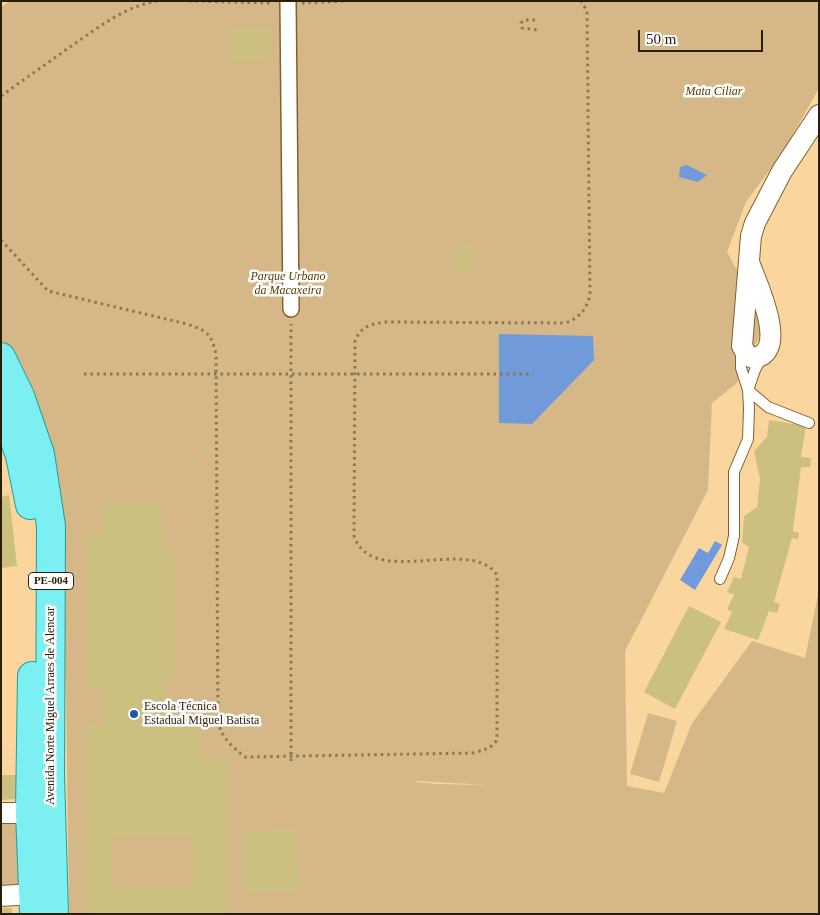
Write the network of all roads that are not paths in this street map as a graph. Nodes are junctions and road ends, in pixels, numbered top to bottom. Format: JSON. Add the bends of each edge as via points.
{"nodes":[{"id":1,"x":288,"y":2,"type":"edge"},
{"id":2,"x":819,"y":116,"type":"edge"},
{"id":3,"x":749,"y":262,"type":"junction"},
{"id":4,"x":291,"y":309,"type":"road end"},
{"id":5,"x":742,"y":346,"type":"junction"},
{"id":6,"x":762,"y":355,"type":"junction"},
{"id":7,"x":1,"y":357,"type":"edge"},
{"id":8,"x":748,"y":390,"type":"junction"},
{"id":9,"x":1,"y":401,"type":"edge"},
{"id":10,"x":809,"y":423,"type":"dead end"},
{"id":11,"x":720,"y":579,"type":"dead end"},
{"id":12,"x":1,"y":813,"type":"edge"},
{"id":13,"x":41,"y":813,"type":"junction"},
{"id":14,"x":1,"y":896,"type":"edge"},
{"id":15,"x":33,"y":904,"type":"edge"},
{"id":16,"x":54,"y":914,"type":"edge"}],
"edges":[{"from":1,"to":4,"type":"street"},
{"from":2,"to":3,"type":"street","via":[[764,203],[751,236]]},
{"from":3,"to":5,"type":"street"},
{"from":3,"to":6,"type":"street","via":[[771,329],[771,342]]},
{"from":5,"to":6,"type":"street","via":[[746,355],[753,358]]},
{"from":5,"to":8,"type":"lane","via":[[741,368]]},
{"from":6,"to":8,"type":"lane"},
{"from":7,"to":13,"type":"main road","name":"Avenida Norte Miguel Arraes de Alencar","number":"PE-004","via":[[20,396],[40,454],[51,526],[50,775]]},
{"from":8,"to":10,"type":"lane","via":[[768,406]]},
{"from":8,"to":11,"type":"lane","via":[[748,439],[734,472],[734,536]]},
{"from":9,"to":13,"type":"main road","name":"Avenida Norte Miguel Arraes de Alencar","number":"PE-004","via":[[20,456],[34,530]]},
{"from":12,"to":13,"type":"street"},
{"from":13,"to":15,"type":"main road","name":"Avenida Norte Miguel Arraes de Alencar","number":"PE-004"},
{"from":13,"to":16,"type":"main road","name":"Avenida Norte Miguel Arraes de Alencar","number":"PE-004"},
{"from":14,"to":15,"type":"street"}]}
